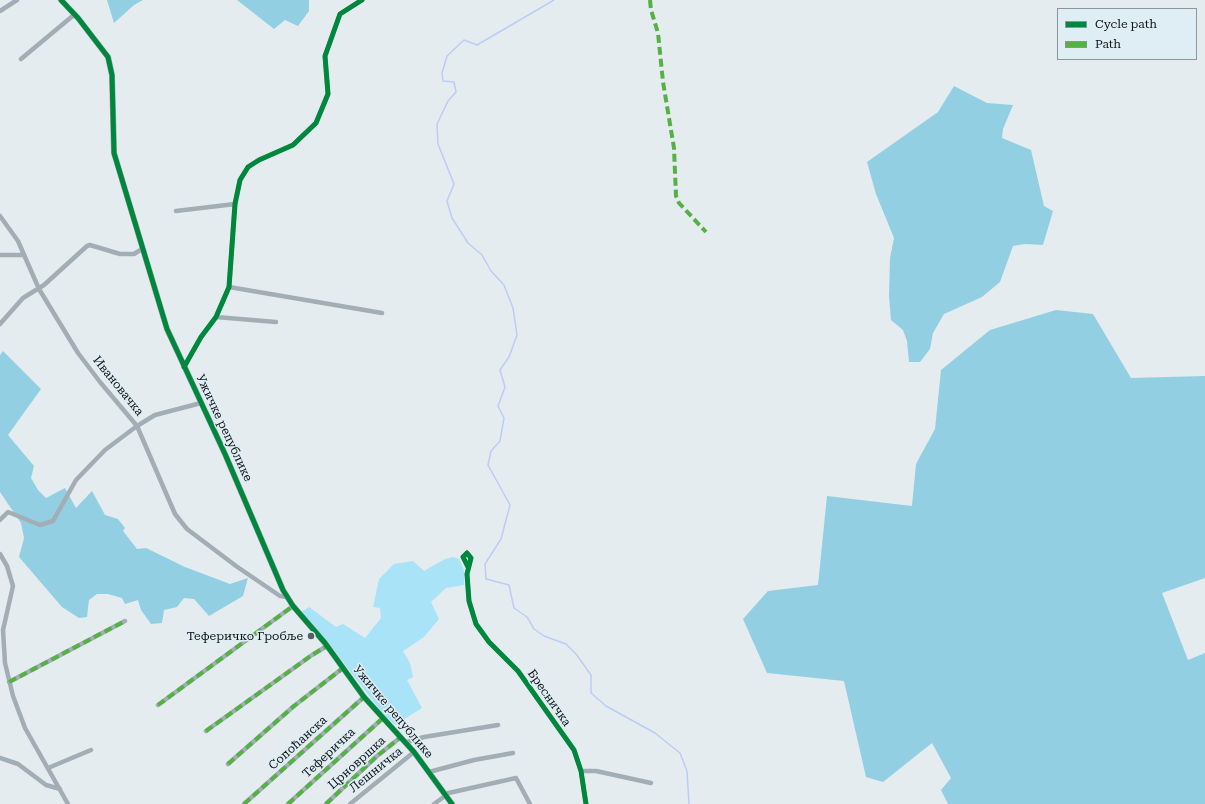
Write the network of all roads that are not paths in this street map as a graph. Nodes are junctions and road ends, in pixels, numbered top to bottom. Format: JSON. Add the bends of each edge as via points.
{"nodes":[{"id":1,"x":18,"y":0,"type":"edge"},
{"id":2,"x":61,"y":0,"type":"edge"},
{"id":3,"x":362,"y":0,"type":"edge"},
{"id":4,"x":0,"y":11,"type":"edge"},
{"id":5,"x":75,"y":14,"type":"junction"},
{"id":6,"x":21,"y":59,"type":"dead end"},
{"id":7,"x":235,"y":204,"type":"junction"},
{"id":8,"x":176,"y":210,"type":"dead end"},
{"id":9,"x":0,"y":216,"type":"edge"},
{"id":10,"x":142,"y":249,"type":"junction"},
{"id":11,"x":0,"y":255,"type":"edge"},
{"id":12,"x":24,"y":255,"type":"junction"},
{"id":13,"x":229,"y":287,"type":"junction"},
{"id":14,"x":39,"y":289,"type":"junction"},
{"id":15,"x":382,"y":312,"type":"dead end"},
{"id":16,"x":216,"y":317,"type":"junction"},
{"id":17,"x":276,"y":322,"type":"dead end"},
{"id":18,"x":0,"y":324,"type":"edge"},
{"id":19,"x":184,"y":366,"type":"junction"},
{"id":20,"x":201,"y":403,"type":"junction"},
{"id":21,"x":137,"y":426,"type":"junction"},
{"id":22,"x":0,"y":520,"type":"edge"},
{"id":23,"x":0,"y":554,"type":"edge"},
{"id":24,"x":468,"y":567,"type":"dead end"},
{"id":25,"x":287,"y":597,"type":"junction"},
{"id":26,"x":293,"y":606,"type":"junction"},
{"id":27,"x":125,"y":621,"type":"dead end"},
{"id":28,"x":327,"y":646,"type":"junction"},
{"id":29,"x":343,"y":668,"type":"junction"},
{"id":30,"x":9,"y":682,"type":"junction"},
{"id":31,"x":364,"y":697,"type":"junction"},
{"id":32,"x":158,"y":705,"type":"dead end"},
{"id":33,"x":383,"y":718,"type":"junction"},
{"id":34,"x":498,"y":725,"type":"dead end"},
{"id":35,"x":206,"y":730,"type":"dead end"},
{"id":36,"x":401,"y":737,"type":"junction"},
{"id":37,"x":407,"y":742,"type":"junction"},
{"id":38,"x":91,"y":750,"type":"dead end"},
{"id":39,"x":414,"y":752,"type":"junction"},
{"id":40,"x":513,"y":753,"type":"dead end"},
{"id":41,"x":0,"y":758,"type":"edge"},
{"id":42,"x":228,"y":764,"type":"dead end"},
{"id":43,"x":48,"y":768,"type":"junction"},
{"id":44,"x":581,"y":771,"type":"junction"},
{"id":45,"x":429,"y":772,"type":"junction"},
{"id":46,"x":651,"y":783,"type":"dead end"},
{"id":47,"x":60,"y":789,"type":"junction"},
{"id":48,"x":445,"y":795,"type":"junction"},
{"id":49,"x":356,"y":802,"type":"edge"},
{"id":50,"x":68,"y":804,"type":"edge"},
{"id":51,"x":244,"y":804,"type":"edge"},
{"id":52,"x":288,"y":804,"type":"edge"},
{"id":53,"x":326,"y":804,"type":"edge"},
{"id":54,"x":350,"y":804,"type":"edge"},
{"id":55,"x":434,"y":804,"type":"edge"},
{"id":56,"x":452,"y":804,"type":"edge"},
{"id":57,"x":530,"y":804,"type":"edge"},
{"id":58,"x":586,"y":804,"type":"edge"}],
"edges":[{"from":1,"to":4,"type":"street"},
{"from":2,"to":5,"type":"street","name":"Ужичке републике"},
{"from":3,"to":7,"type":"street","via":[[340,14],[325,56],[328,94],[316,123],[294,145],[248,167],[240,180]]},
{"from":5,"to":6,"type":"street"},
{"from":5,"to":10,"type":"street","name":"Ужичке републике","via":[[108,57],[112,75],[114,153]]},
{"from":7,"to":8,"type":"street"},
{"from":7,"to":13,"type":"street"},
{"from":9,"to":12,"type":"street","name":"Ивановачка","via":[[18,241]]},
{"from":10,"to":14,"type":"street","via":[[134,254],[120,254],[87,246]]},
{"from":10,"to":19,"type":"street","name":"Ужичке републике","via":[[169,335]]},
{"from":11,"to":12,"type":"street"},
{"from":12,"to":14,"type":"street","name":"Ивановачка"},
{"from":13,"to":15,"type":"street"},
{"from":13,"to":16,"type":"street"},
{"from":14,"to":18,"type":"street","via":[[23,298]]},
{"from":14,"to":21,"type":"street","name":"Ивановачка","via":[[78,353]]},
{"from":16,"to":17,"type":"street"},
{"from":16,"to":19,"type":"street"},
{"from":19,"to":20,"type":"street","name":"Ужичке републике"},
{"from":20,"to":21,"type":"street","via":[[162,413]]},
{"from":20,"to":25,"type":"street","name":"Ужичке републике"},
{"from":21,"to":22,"type":"street","via":[[105,450],[76,480],[53,521],[40,525],[8,512]]},
{"from":21,"to":25,"type":"street","name":"Ивановачка","via":[[175,514],[187,529],[280,596]]},
{"from":23,"to":30,"type":"street","via":[[13,586],[3,630]]},
{"from":24,"to":44,"type":"street","name":"Бресничка","via":[[468,601],[479,629],[533,691],[543,709],[574,750]]},
{"from":25,"to":26,"type":"street","name":"Ужичке републике"},
{"from":26,"to":28,"type":"street","name":"Ужичке републике"},
{"from":26,"to":32,"type":"street"},
{"from":27,"to":30,"type":"street"},
{"from":28,"to":29,"type":"street","name":"Ужичке републике"},
{"from":28,"to":35,"type":"street"},
{"from":29,"to":31,"type":"street","name":"Ужичке републике"},
{"from":29,"to":42,"type":"street","via":[[294,706]]},
{"from":30,"to":43,"type":"street","via":[[21,722]]},
{"from":31,"to":33,"type":"street","name":"Ужичке републике"},
{"from":31,"to":51,"type":"street","name":"Сопоћанска"},
{"from":33,"to":36,"type":"street","name":"Ужичке републике"},
{"from":33,"to":52,"type":"street","name":"Теферичка"},
{"from":34,"to":37,"type":"street"},
{"from":36,"to":37,"type":"street","name":"Ужичке републике"},
{"from":36,"to":53,"type":"street","name":"Црновршка"},
{"from":37,"to":39,"type":"street","name":"Ужичке републике"},
{"from":38,"to":43,"type":"street"},
{"from":39,"to":45,"type":"street","name":"Ужичке републике"},
{"from":39,"to":49,"type":"street","name":"Лешничка"},
{"from":40,"to":45,"type":"street"},
{"from":41,"to":47,"type":"street","via":[[15,763],[52,788]]},
{"from":43,"to":47,"type":"street"},
{"from":44,"to":46,"type":"street","via":[[596,771]]},
{"from":44,"to":58,"type":"street","name":"Бресничка"},
{"from":45,"to":48,"type":"street","name":"Ужичке републике"},
{"from":47,"to":50,"type":"street"},
{"from":48,"to":55,"type":"street"},
{"from":48,"to":56,"type":"street","name":"Ужичке републике"},
{"from":48,"to":57,"type":"street","via":[[516,778]]},
{"from":49,"to":54,"type":"street","name":"Лешничка"}]}
